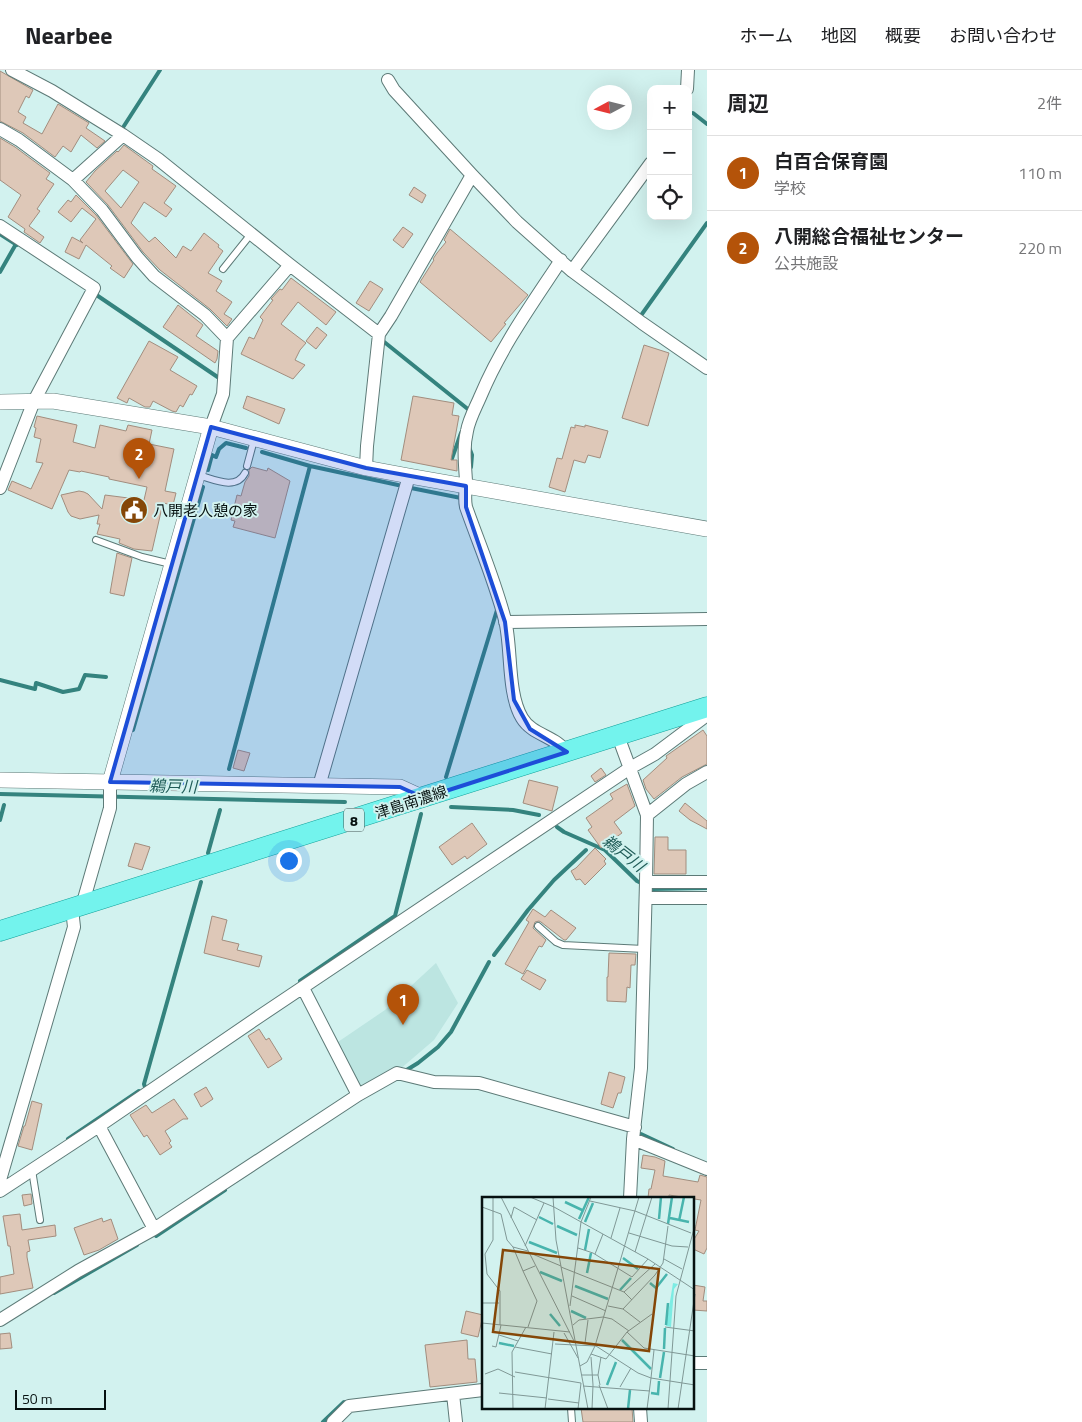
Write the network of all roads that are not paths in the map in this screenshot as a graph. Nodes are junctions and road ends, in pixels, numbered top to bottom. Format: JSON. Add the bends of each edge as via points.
{"nodes":[{"id":1,"x":12,"y":70,"type":"edge"},
{"id":2,"x":688,"y":70,"type":"edge"},
{"id":3,"x":388,"y":80,"type":"dead end"},
{"id":4,"x":687,"y":85,"type":"edge"},
{"id":5,"x":0,"y":129,"type":"edge"},
{"id":6,"x":123,"y":135,"type":"junction"},
{"id":7,"x":647,"y":168,"type":"edge"},
{"id":8,"x":472,"y":175,"type":"junction"},
{"id":9,"x":73,"y":180,"type":"junction"},
{"id":10,"x":0,"y":226,"type":"edge"},
{"id":11,"x":251,"y":234,"type":"junction"},
{"id":12,"x":561,"y":260,"type":"junction"},
{"id":13,"x":290,"y":265,"type":"junction"},
{"id":14,"x":223,"y":269,"type":"dead end"},
{"id":15,"x":572,"y":271,"type":"junction"},
{"id":16,"x":379,"y":334,"type":"junction"},
{"id":17,"x":227,"y":338,"type":"junction"},
{"id":18,"x":707,"y":368,"type":"edge"},
{"id":19,"x":34,"y":401,"type":"junction"},
{"id":20,"x":0,"y":402,"type":"edge"},
{"id":21,"x":211,"y":427,"type":"junction"},
{"id":22,"x":254,"y":438,"type":"junction"},
{"id":23,"x":366,"y":468,"type":"junction"},
{"id":24,"x":198,"y":475,"type":"junction"},
{"id":25,"x":409,"y":476,"type":"junction"},
{"id":26,"x":466,"y":486,"type":"junction"},
{"id":27,"x":0,"y":488,"type":"edge"},
{"id":28,"x":707,"y":529,"type":"edge"},
{"id":29,"x":96,"y":540,"type":"dead end"},
{"id":30,"x":172,"y":564,"type":"junction"},
{"id":31,"x":707,"y":619,"type":"edge"},
{"id":32,"x":505,"y":622,"type":"junction"},
{"id":33,"x":707,"y":708,"type":"edge"},
{"id":34,"x":707,"y":714,"type":"edge"},
{"id":35,"x":618,"y":736,"type":"junction"},
{"id":36,"x":566,"y":752,"type":"junction"},
{"id":37,"x":630,"y":768,"type":"junction"},
{"id":38,"x":707,"y":772,"type":"edge"},
{"id":39,"x":0,"y":780,"type":"edge"},
{"id":40,"x":110,"y":786,"type":"junction"},
{"id":41,"x":319,"y":786,"type":"junction"},
{"id":42,"x":424,"y":798,"type":"junction"},
{"id":43,"x":647,"y":815,"type":"junction"},
{"id":44,"x":707,"y":882,"type":"edge"},
{"id":45,"x":646,"y":891,"type":"junction"},
{"id":46,"x":707,"y":898,"type":"edge"},
{"id":47,"x":77,"y":907,"type":"junction"},
{"id":48,"x":538,"y":926,"type":"dead end"},
{"id":49,"x":0,"y":931,"type":"edge"},
{"id":50,"x":644,"y":949,"type":"junction"},
{"id":51,"x":303,"y":988,"type":"junction"},
{"id":52,"x":358,"y":1095,"type":"junction"},
{"id":53,"x":99,"y":1126,"type":"junction"},
{"id":54,"x":634,"y":1133,"type":"junction"},
{"id":55,"x":707,"y":1169,"type":"edge"},
{"id":56,"x":32,"y":1170,"type":"junction"},
{"id":57,"x":0,"y":1180,"type":"edge"},
{"id":58,"x":0,"y":1191,"type":"edge"},
{"id":59,"x":630,"y":1197,"type":"edge"},
{"id":60,"x":40,"y":1220,"type":"dead end"},
{"id":61,"x":154,"y":1229,"type":"junction"},
{"id":62,"x":0,"y":1320,"type":"edge"},
{"id":63,"x":694,"y":1363,"type":"edge"},
{"id":64,"x":707,"y":1363,"type":"edge"},
{"id":65,"x":482,"y":1390,"type":"edge"},
{"id":66,"x":453,"y":1394,"type":"junction"},
{"id":67,"x":333,"y":1422,"type":"edge"},
{"id":68,"x":456,"y":1422,"type":"edge"}],
"edges":[{"from":1,"to":6,"type":"street"},
{"from":2,"to":4,"type":"street"},
{"from":3,"to":8,"type":"street"},
{"from":5,"to":9,"type":"street"},
{"from":6,"to":9,"type":"street"},
{"from":6,"to":11,"type":"street"},
{"from":7,"to":15,"type":"street"},
{"from":8,"to":12,"type":"street","via":[[517,222]]},
{"from":8,"to":16,"type":"street"},
{"from":9,"to":17,"type":"street","via":[[102,210],[154,276],[205,315]]},
{"from":10,"to":19,"type":"street","via":[[94,288]]},
{"from":11,"to":13,"type":"street"},
{"from":11,"to":14,"type":"lane"},
{"from":12,"to":15,"type":"street"},
{"from":12,"to":26,"type":"street","via":[[520,322],[490,375],[471,418],[464,445]]},
{"from":13,"to":16,"type":"street"},
{"from":13,"to":17,"type":"street"},
{"from":15,"to":18,"type":"street"},
{"from":16,"to":23,"type":"street"},
{"from":17,"to":21,"type":"street","via":[[223,394]]},
{"from":19,"to":20,"type":"street"},
{"from":19,"to":21,"type":"street","via":[[53,401]]},
{"from":19,"to":27,"type":"street"},
{"from":21,"to":22,"type":"street"},
{"from":21,"to":24,"type":"street"},
{"from":22,"to":23,"type":"street"},
{"from":22,"to":24,"type":"lane","via":[[242,479],[229,484]]},
{"from":23,"to":25,"type":"street"},
{"from":24,"to":30,"type":"street"},
{"from":25,"to":26,"type":"street"},
{"from":25,"to":41,"type":"street"},
{"from":26,"to":28,"type":"street"},
{"from":26,"to":32,"type":"street","via":[[466,507]]},
{"from":29,"to":30,"type":"lane"},
{"from":30,"to":40,"type":"street"},
{"from":31,"to":32,"type":"street"},
{"from":32,"to":36,"type":"street","via":[[514,700],[521,718],[530,729],[562,746]]},
{"from":33,"to":35,"type":"main road","name":"津島南濃線","number":"8"},
{"from":34,"to":37,"type":"street"},
{"from":35,"to":36,"type":"main road","name":"津島南濃線","number":"8"},
{"from":35,"to":37,"type":"street"},
{"from":36,"to":42,"type":"main road","name":"津島南濃線","number":"8"},
{"from":37,"to":43,"type":"street"},
{"from":37,"to":51,"type":"street"},
{"from":38,"to":43,"type":"street"},
{"from":39,"to":40,"type":"street"},
{"from":40,"to":41,"type":"street"},
{"from":40,"to":47,"type":"street","via":[[110,805]]},
{"from":41,"to":42,"type":"street","via":[[400,787]]},
{"from":42,"to":47,"type":"main road","name":"津島南濃線","number":"8"},
{"from":43,"to":45,"type":"street"},
{"from":44,"to":45,"type":"street"},
{"from":45,"to":46,"type":"street"},
{"from":45,"to":50,"type":"street"},
{"from":47,"to":49,"type":"main road","name":"津島南濃線","number":"8"},
{"from":47,"to":57,"type":"street","via":[[74,927]]},
{"from":48,"to":50,"type":"lane","via":[[563,945]]},
{"from":50,"to":54,"type":"street","via":[[641,1068]]},
{"from":51,"to":52,"type":"street"},
{"from":51,"to":53,"type":"street"},
{"from":52,"to":54,"type":"street","via":[[397,1073],[434,1082],[479,1083]]},
{"from":52,"to":61,"type":"street"},
{"from":53,"to":56,"type":"street"},
{"from":53,"to":61,"type":"street"},
{"from":54,"to":55,"type":"street"},
{"from":54,"to":59,"type":"street"},
{"from":56,"to":58,"type":"street"},
{"from":56,"to":60,"type":"lane"},
{"from":61,"to":62,"type":"street","via":[[78,1271]]},
{"from":63,"to":64,"type":"street"},
{"from":65,"to":66,"type":"street"},
{"from":66,"to":67,"type":"street","via":[[349,1406]]},
{"from":66,"to":68,"type":"street"}]}
